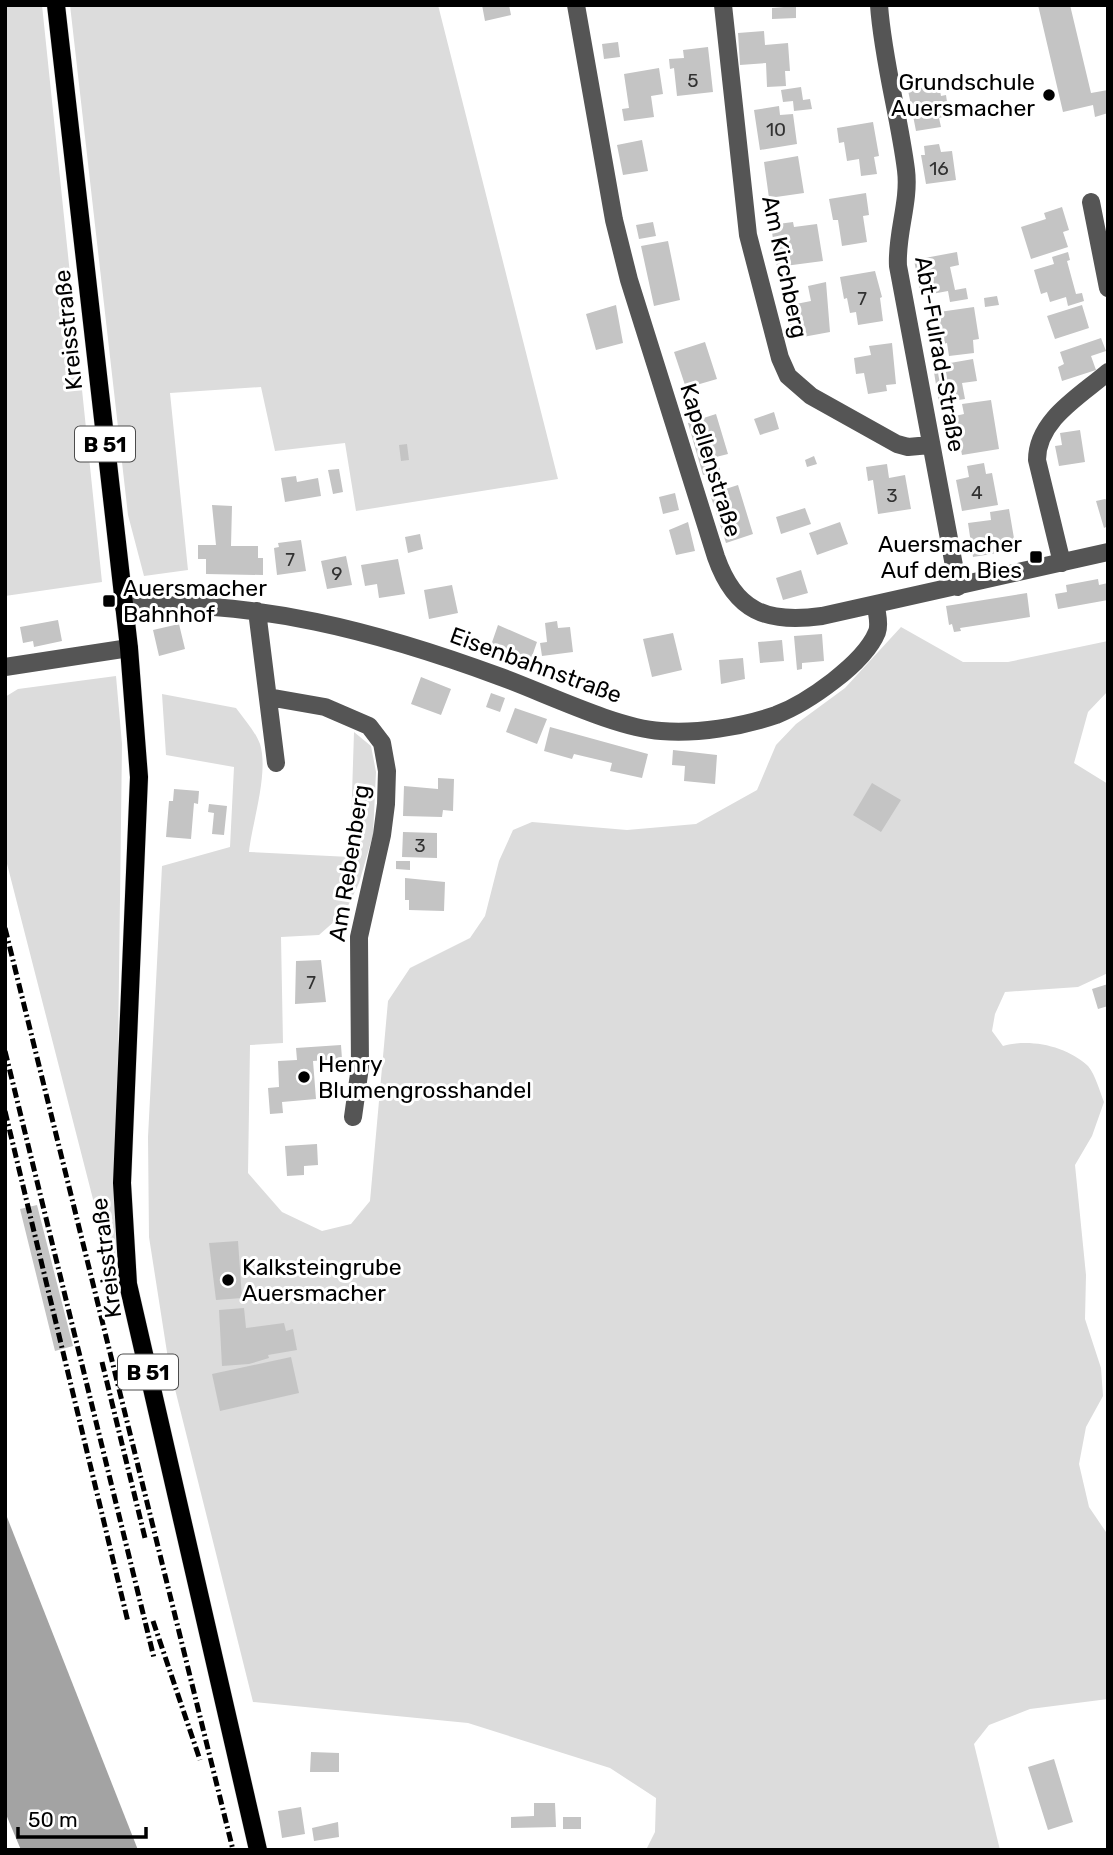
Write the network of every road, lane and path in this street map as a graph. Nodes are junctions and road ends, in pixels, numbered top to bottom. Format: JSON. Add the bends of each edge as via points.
{"nodes":[{"id":1,"x":56,"y":5,"type":"edge"},
{"id":2,"x":576,"y":5,"type":"edge"},
{"id":3,"x":723,"y":5,"type":"edge"},
{"id":4,"x":879,"y":5,"type":"edge"},
{"id":5,"x":1091,"y":202,"type":"dead end"},
{"id":6,"x":1108,"y":288,"type":"edge"},
{"id":7,"x":1108,"y":372,"type":"edge"},
{"id":8,"x":930,"y":445,"type":"junction"},
{"id":9,"x":1108,"y":552,"type":"edge"},
{"id":10,"x":1062,"y":563,"type":"junction"},
{"id":11,"x":958,"y":587,"type":"junction"},
{"id":12,"x":876,"y":606,"type":"junction"},
{"id":13,"x":124,"y":607,"type":"junction"},
{"id":14,"x":257,"y":611,"type":"junction"},
{"id":15,"x":129,"y":649,"type":"junction"},
{"id":16,"x":5,"y":667,"type":"edge"},
{"id":17,"x":268,"y":697,"type":"junction"},
{"id":18,"x":276,"y":763,"type":"dead end"},
{"id":19,"x":353,"y":1117,"type":"dead end"},
{"id":20,"x":258,"y":1850,"type":"edge"}],
"edges":[{"from":1,"to":13,"type":"main road","name":"Kreisstraße","number":"B 51"},
{"from":2,"to":12,"type":"street","name":"Kapellenstraße","via":[[623,256],[722,574],[739,600],[783,619]]},
{"from":3,"to":8,"type":"street","name":"Am Kirchberg","via":[[748,235],[761,297],[788,376],[811,396],[897,444]]},
{"from":4,"to":8,"type":"street","name":"Abt-Fulrad-Straße","via":[[906,170],[898,266]]},
{"from":5,"to":6,"type":"street"},
{"from":7,"to":10,"type":"street","via":[[1054,419],[1037,443]]},
{"from":8,"to":11,"type":"street","name":"Abt-Fulrad-Straße"},
{"from":9,"to":10,"type":"street","name":"Kapellenstraße"},
{"from":10,"to":11,"type":"street","name":"Kapellenstraße"},
{"from":11,"to":12,"type":"street","name":"Kapellenstraße"},
{"from":12,"to":14,"type":"street","name":"Eisenbahnstraße","via":[[878,626],[870,644],[802,702],[736,725],[675,732],[624,723],[461,662]]},
{"from":13,"to":14,"type":"street","name":"Eisenbahnstraße","via":[[215,605]]},
{"from":13,"to":15,"type":"main road","name":"Kreisstraße","number":"B 51"},
{"from":14,"to":17,"type":"street"},
{"from":15,"to":16,"type":"street"},
{"from":15,"to":20,"type":"main road","name":"Kreisstraße","number":"B 51","via":[[139,824],[122,1183],[128,1284]]},
{"from":17,"to":18,"type":"street"},
{"from":17,"to":19,"type":"street","name":"Am Rebenberg","via":[[325,708],[369,726],[382,743],[386,804],[359,937],[360,1067]]}]}
